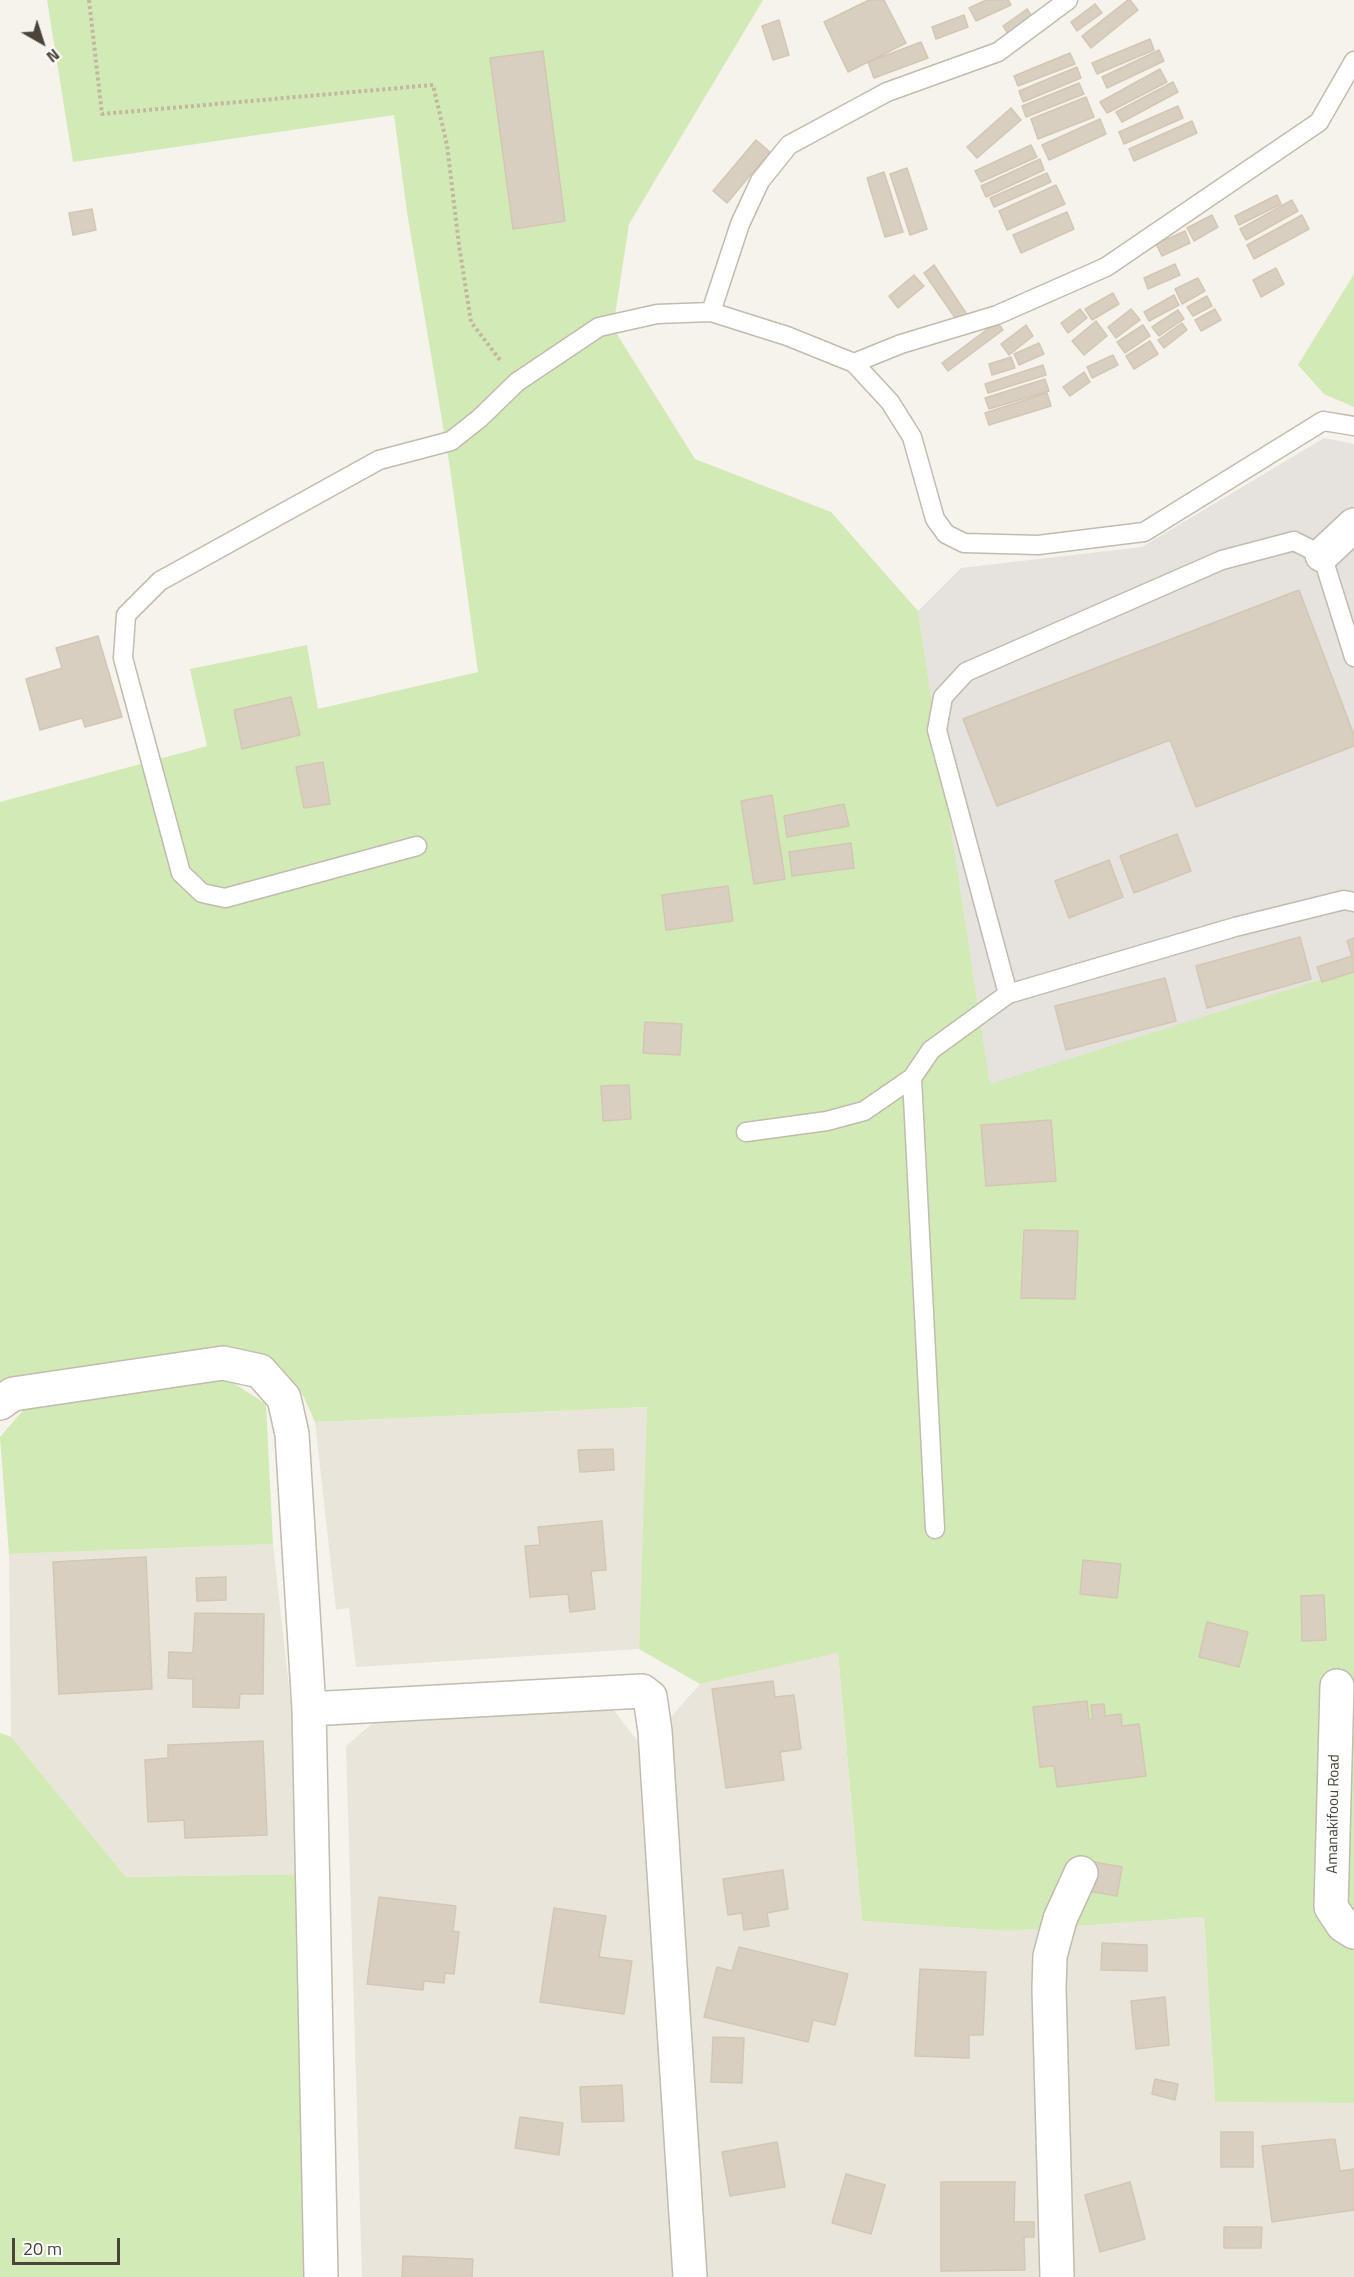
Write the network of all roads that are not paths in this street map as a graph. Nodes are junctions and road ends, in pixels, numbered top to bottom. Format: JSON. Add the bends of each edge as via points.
{"nodes":[{"id":1,"x":1068,"y":0,"type":"edge"},
{"id":2,"x":1354,"y":61,"type":"edge"},
{"id":3,"x":711,"y":312,"type":"junction"},
{"id":4,"x":854,"y":363,"type":"junction"},
{"id":5,"x":1354,"y":426,"type":"edge"},
{"id":6,"x":1354,"y":525,"type":"edge"},
{"id":7,"x":1322,"y":555,"type":"junction"},
{"id":8,"x":1354,"y":657,"type":"edge"},
{"id":9,"x":417,"y":846,"type":"dead end"},
{"id":10,"x":1354,"y":902,"type":"edge"},
{"id":11,"x":1008,"y":994,"type":"junction"},
{"id":12,"x":912,"y":1078,"type":"junction"},
{"id":13,"x":746,"y":1132,"type":"dead end"},
{"id":14,"x":0,"y":1403,"type":"edge"},
{"id":15,"x":935,"y":1529,"type":"dead end"},
{"id":16,"x":1336,"y":1686,"type":"dead end"},
{"id":17,"x":309,"y":1709,"type":"junction"},
{"id":18,"x":1081,"y":1873,"type":"dead end"},
{"id":19,"x":1354,"y":1932,"type":"edge"},
{"id":20,"x":321,"y":2277,"type":"edge"},
{"id":21,"x":690,"y":2277,"type":"edge"},
{"id":22,"x":1057,"y":2277,"type":"edge"}],
"edges":[{"from":1,"to":3,"type":"lane","via":[[998,52],[887,92],[789,145],[760,182],[740,224]]},
{"from":2,"to":4,"type":"lane","via":[[1319,122],[1106,267],[997,315],[901,344]]},
{"from":3,"to":4,"type":"lane","via":[[788,336]]},
{"from":3,"to":9,"type":"lane","via":[[657,314],[599,327],[517,382],[451,441],[379,460],[160,581],[126,615],[123,658],[181,873],[202,893],[225,898]]},
{"from":4,"to":5,"type":"lane","via":[[890,402],[912,437],[935,519],[946,534],[964,543],[1038,545],[1143,532],[1323,421]]},
{"from":6,"to":7,"type":"street"},
{"from":7,"to":8,"type":"lane"},
{"from":7,"to":11,"type":"lane","via":[[1294,541],[1221,560],[966,672],[943,697],[937,730]]},
{"from":10,"to":11,"type":"lane","via":[[1344,900],[1235,927]]},
{"from":11,"to":12,"type":"lane","via":[[931,1050]]},
{"from":12,"to":13,"type":"lane","via":[[864,1111],[827,1121]]},
{"from":12,"to":15,"type":"lane"},
{"from":14,"to":17,"type":"street","via":[[13,1394],[223,1363],[260,1371],[284,1398],[292,1434]]},
{"from":16,"to":19,"type":"street","name":"Amanakifoou Road","via":[[1332,1907],[1343,1925]]},
{"from":17,"to":20,"type":"street"},
{"from":17,"to":21,"type":"street","via":[[642,1691],[650,1697]]},
{"from":18,"to":22,"type":"street","via":[[1060,1919],[1050,1956]]}]}
